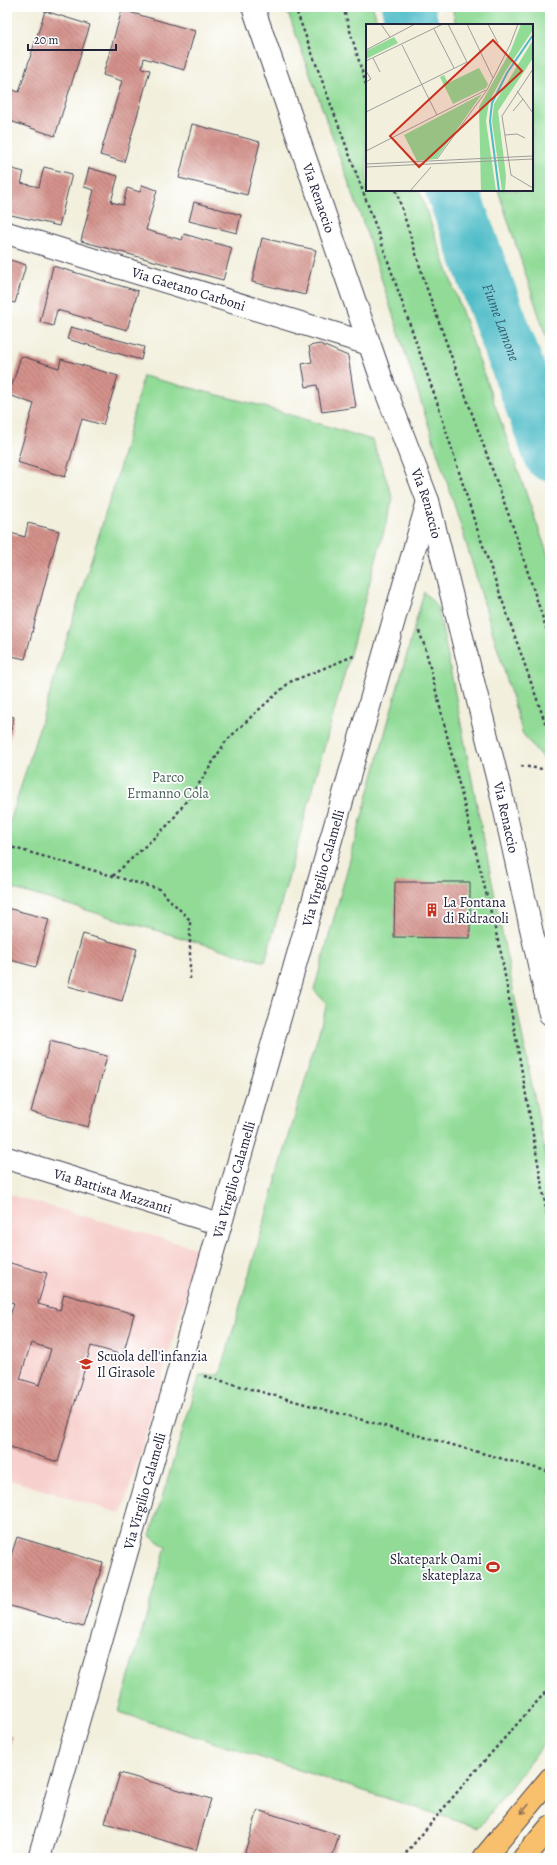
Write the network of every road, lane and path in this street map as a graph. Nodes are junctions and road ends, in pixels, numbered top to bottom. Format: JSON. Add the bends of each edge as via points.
{"nodes":[{"id":1,"x":253,"y":7,"type":"edge"},
{"id":2,"x":295,"y":7,"type":"edge"},
{"id":3,"x":343,"y":7,"type":"edge"},
{"id":4,"x":366,"y":85,"type":"edge"},
{"id":5,"x":396,"y":191,"type":"edge"},
{"id":6,"x":7,"y":233,"type":"edge"},
{"id":7,"x":369,"y":344,"type":"junction"},
{"id":8,"x":428,"y":501,"type":"junction"},
{"id":9,"x":550,"y":640,"type":"edge"},
{"id":10,"x":359,"y":648,"type":"dead end"},
{"id":11,"x":550,"y":730,"type":"edge"},
{"id":12,"x":7,"y":846,"type":"edge"},
{"id":13,"x":113,"y":876,"type":"junction"},
{"id":14,"x":190,"y":979,"type":"dead end"},
{"id":15,"x":550,"y":1014,"type":"edge"},
{"id":16,"x":7,"y":1158,"type":"edge"},
{"id":17,"x":220,"y":1224,"type":"junction"},
{"id":18,"x":179,"y":1369,"type":"junction"},
{"id":19,"x":550,"y":1472,"type":"edge"},
{"id":20,"x":550,"y":1687,"type":"edge"},
{"id":21,"x":550,"y":1779,"type":"edge"},
{"id":22,"x":550,"y":1827,"type":"edge"},
{"id":23,"x":39,"y":1858,"type":"edge"},
{"id":24,"x":402,"y":1858,"type":"edge"},
{"id":25,"x":484,"y":1858,"type":"edge"},
{"id":26,"x":524,"y":1858,"type":"edge"}],
"edges":[{"from":1,"to":7,"type":"street","name":"Via Renaccio"},
{"from":2,"to":11,"type":"path","via":[[376,227],[440,411],[475,523]]},
{"from":3,"to":4,"type":"path"},
{"from":5,"to":9,"type":"path","via":[[427,289],[513,527]]},
{"from":6,"to":7,"type":"street","name":"Via Gaetano Carboni"},
{"from":7,"to":8,"type":"street","name":"Via Renaccio"},
{"from":8,"to":15,"type":"street","name":"Via Renaccio","via":[[501,793]]},
{"from":8,"to":17,"type":"street","name":"Via Virgilio Calamelli"},
{"from":10,"to":13,"type":"path","via":[[356,655],[290,682],[253,714],[226,741],[170,823]]},
{"from":12,"to":13,"type":"path"},
{"from":13,"to":14,"type":"path","via":[[159,889],[190,920]]},
{"from":16,"to":17,"type":"street","name":"Via Battista Mazzanti"},
{"from":17,"to":18,"type":"street","name":"Via Virgilio Calamelli"},
{"from":18,"to":19,"type":"path"},
{"from":18,"to":23,"type":"street","name":"Via Virgilio Calamelli"},
{"from":20,"to":24,"type":"path"},
{"from":21,"to":25,"type":"main road","one_way":true},
{"from":22,"to":26,"type":"main road"}]}
